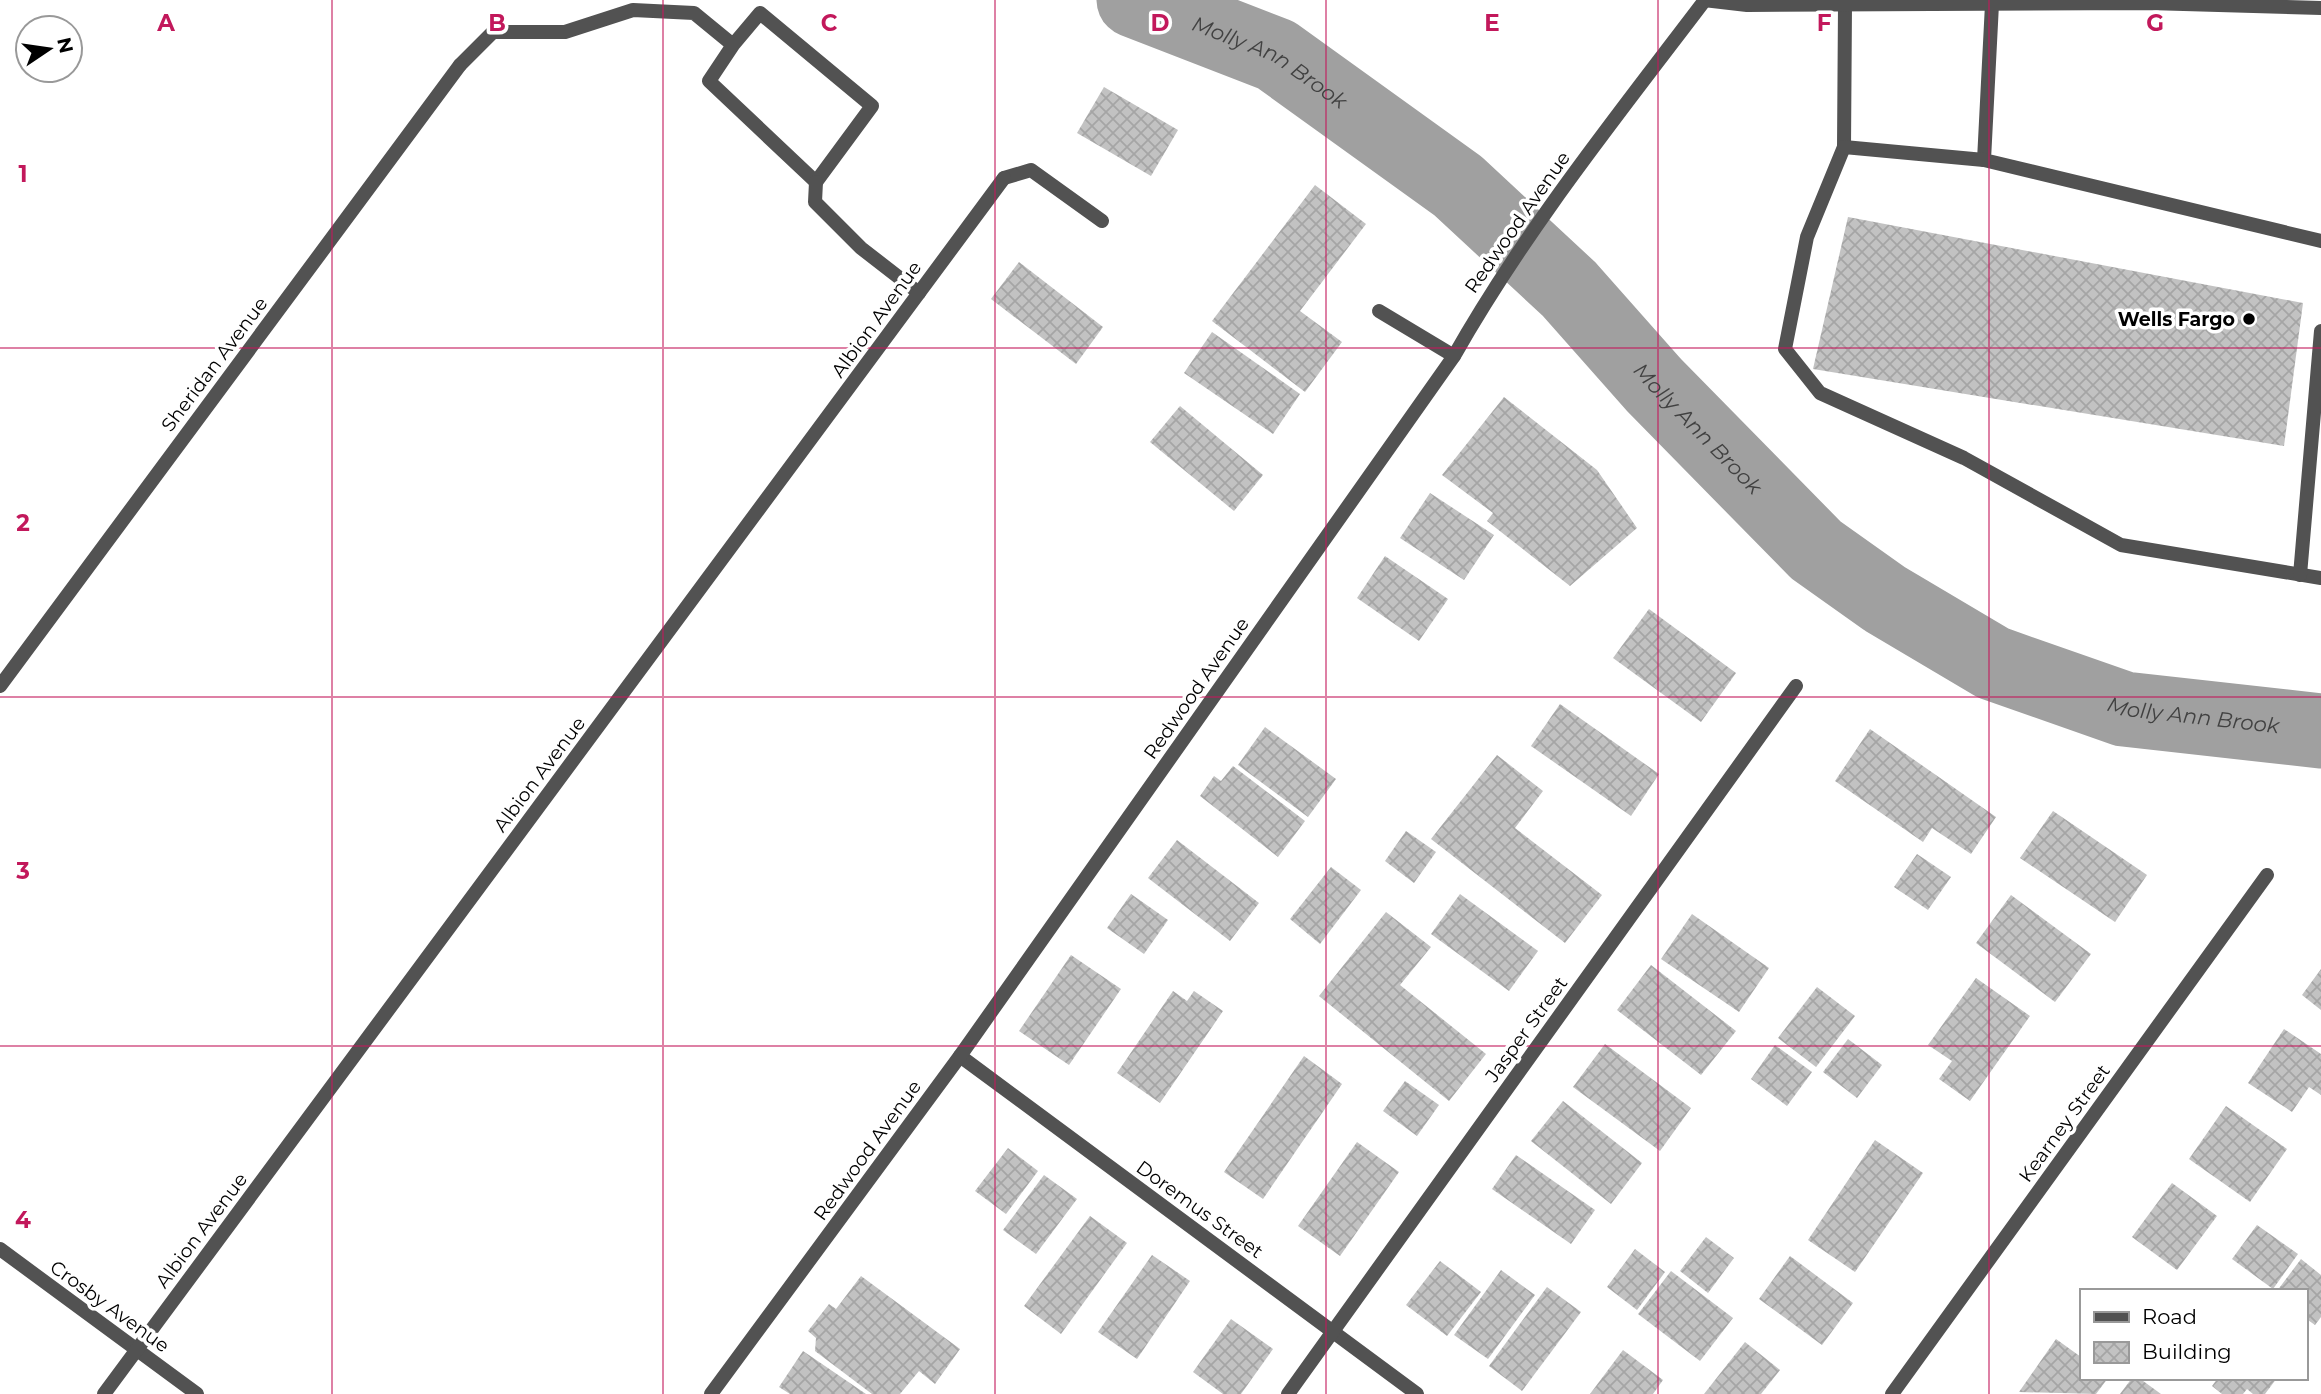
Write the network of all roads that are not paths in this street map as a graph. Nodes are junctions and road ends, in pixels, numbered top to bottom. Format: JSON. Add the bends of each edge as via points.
{"nodes":[{"id":1,"x":1704,"y":0,"type":"edge"},
{"id":2,"x":2213,"y":2,"type":"edge"},
{"id":3,"x":1992,"y":4,"type":"junction"},
{"id":4,"x":1845,"y":5,"type":"junction"},
{"id":5,"x":2321,"y":8,"type":"edge"},
{"id":6,"x":733,"y":45,"type":"junction"},
{"id":7,"x":1844,"y":147,"type":"junction"},
{"id":8,"x":1984,"y":160,"type":"junction"},
{"id":9,"x":816,"y":182,"type":"junction"},
{"id":10,"x":1102,"y":221,"type":"dead end"},
{"id":11,"x":2321,"y":241,"type":"edge"},
{"id":12,"x":919,"y":293,"type":"junction"},
{"id":13,"x":1378,"y":312,"type":"dead end"},
{"id":14,"x":2321,"y":331,"type":"edge"},
{"id":15,"x":1454,"y":356,"type":"junction"},
{"id":16,"x":2300,"y":575,"type":"junction"},
{"id":17,"x":2321,"y":578,"type":"edge"},
{"id":18,"x":0,"y":686,"type":"edge"},
{"id":19,"x":1796,"y":686,"type":"dead end"},
{"id":20,"x":2267,"y":875,"type":"dead end"},
{"id":21,"x":960,"y":1056,"type":"junction"},
{"id":22,"x":0,"y":1249,"type":"edge"},
{"id":23,"x":1333,"y":1332,"type":"junction"},
{"id":24,"x":137,"y":1350,"type":"junction"},
{"id":25,"x":104,"y":1394,"type":"edge"},
{"id":26,"x":197,"y":1394,"type":"edge"},
{"id":27,"x":711,"y":1394,"type":"edge"},
{"id":28,"x":1288,"y":1394,"type":"edge"},
{"id":29,"x":1418,"y":1394,"type":"edge"},
{"id":30,"x":1892,"y":1394,"type":"edge"}],
"edges":[{"from":1,"to":4,"type":"street"},
{"from":1,"to":15,"type":"street","name":"Redwood Avenue","via":[[1552,201],[1488,295]]},
{"from":2,"to":3,"type":"street"},
{"from":2,"to":5,"type":"street"},
{"from":3,"to":4,"type":"street"},
{"from":3,"to":8,"type":"street"},
{"from":4,"to":7,"type":"street"},
{"from":6,"to":9,"type":"street","via":[[709,81]]},
{"from":6,"to":9,"type":"street","via":[[760,13],[872,106]]},
{"from":6,"to":18,"type":"street","name":"Sheridan Avenue","via":[[694,13],[633,10],[565,32],[493,32],[460,65]]},
{"from":7,"to":8,"type":"street"},
{"from":7,"to":16,"type":"street","via":[[1807,237],[1785,349],[1821,393],[1964,458],[2121,545]]},
{"from":8,"to":11,"type":"street"},
{"from":9,"to":12,"type":"street","via":[[815,202],[861,248]]},
{"from":10,"to":12,"type":"street","name":"Albion Avenue","via":[[1031,170],[1004,178]]},
{"from":12,"to":24,"type":"street","name":"Albion Avenue"},
{"from":13,"to":15,"type":"street"},
{"from":14,"to":16,"type":"street"},
{"from":15,"to":21,"type":"street","name":"Redwood Avenue"},
{"from":16,"to":17,"type":"street"},
{"from":19,"to":23,"type":"street","name":"Jasper Street"},
{"from":20,"to":30,"type":"street","name":"Kearney Street"},
{"from":21,"to":23,"type":"street","name":"Doremus Street"},
{"from":21,"to":27,"type":"street","name":"Redwood Avenue"},
{"from":22,"to":24,"type":"street","name":"Crosby Avenue"},
{"from":23,"to":28,"type":"street","name":"Jasper Street"},
{"from":23,"to":29,"type":"street","name":"Doremus Street"},
{"from":24,"to":25,"type":"street","name":"Albion Avenue"},
{"from":24,"to":26,"type":"street","name":"Crosby Avenue"}]}
